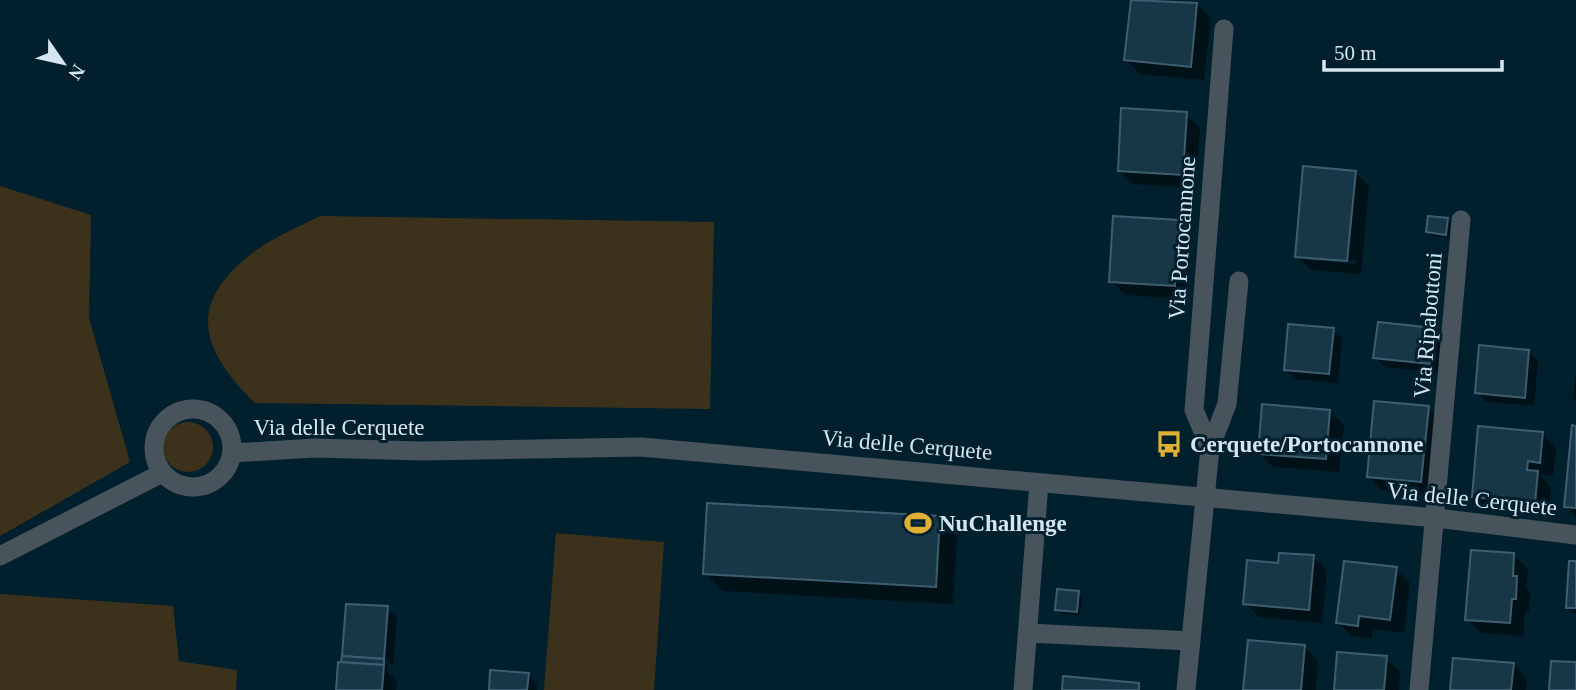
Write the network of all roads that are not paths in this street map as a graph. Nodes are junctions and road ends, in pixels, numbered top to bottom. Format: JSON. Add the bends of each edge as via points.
{"nodes":[{"id":1,"x":1224,"y":29,"type":"dead end"},
{"id":2,"x":1461,"y":220,"type":"dead end"},
{"id":3,"x":1239,"y":281,"type":"dead end"},
{"id":4,"x":1210,"y":447,"type":"junction"},
{"id":5,"x":232,"y":453,"type":"junction"},
{"id":6,"x":162,"y":474,"type":"junction"},
{"id":7,"x":1039,"y":483,"type":"junction"},
{"id":8,"x":1205,"y":497,"type":"junction"},
{"id":9,"x":1436,"y":519,"type":"junction"},
{"id":10,"x":1576,"y":535,"type":"edge"},
{"id":11,"x":0,"y":556,"type":"edge"},
{"id":12,"x":1028,"y":633,"type":"junction"},
{"id":13,"x":1191,"y":641,"type":"junction"},
{"id":14,"x":1023,"y":690,"type":"edge"},
{"id":15,"x":1186,"y":690,"type":"edge"},
{"id":16,"x":1419,"y":690,"type":"edge"}],
"edges":[{"from":1,"to":4,"type":"street","name":"Via Portocannone","via":[[1194,410]]},
{"from":2,"to":9,"type":"street","name":"Via Ripabottoni"},
{"from":3,"to":4,"type":"street","name":"Via Portocannone","via":[[1227,404]]},
{"from":4,"to":8,"type":"street","name":"Via Portocannone"},
{"from":5,"to":6,"type":"street","via":[[218,480],[204,487],[181,486]]},
{"from":5,"to":6,"type":"street","via":[[231,437],[218,418],[197,409],[181,410],[158,429],[153,444]]},
{"from":5,"to":7,"type":"street","name":"Via delle Cerquete","via":[[315,448],[422,452],[641,447]]},
{"from":6,"to":11,"type":"street"},
{"from":7,"to":8,"type":"street","name":"Via delle Cerquete"},
{"from":7,"to":12,"type":"street"},
{"from":8,"to":9,"type":"street","name":"Via delle Cerquete"},
{"from":8,"to":13,"type":"street","name":"Via Portocannone"},
{"from":9,"to":10,"type":"street","name":"Via delle Cerquete"},
{"from":9,"to":16,"type":"street","name":"Via Ripabottoni"},
{"from":12,"to":13,"type":"street"},
{"from":12,"to":14,"type":"street"},
{"from":13,"to":15,"type":"street","name":"Via Portocannone"}]}
